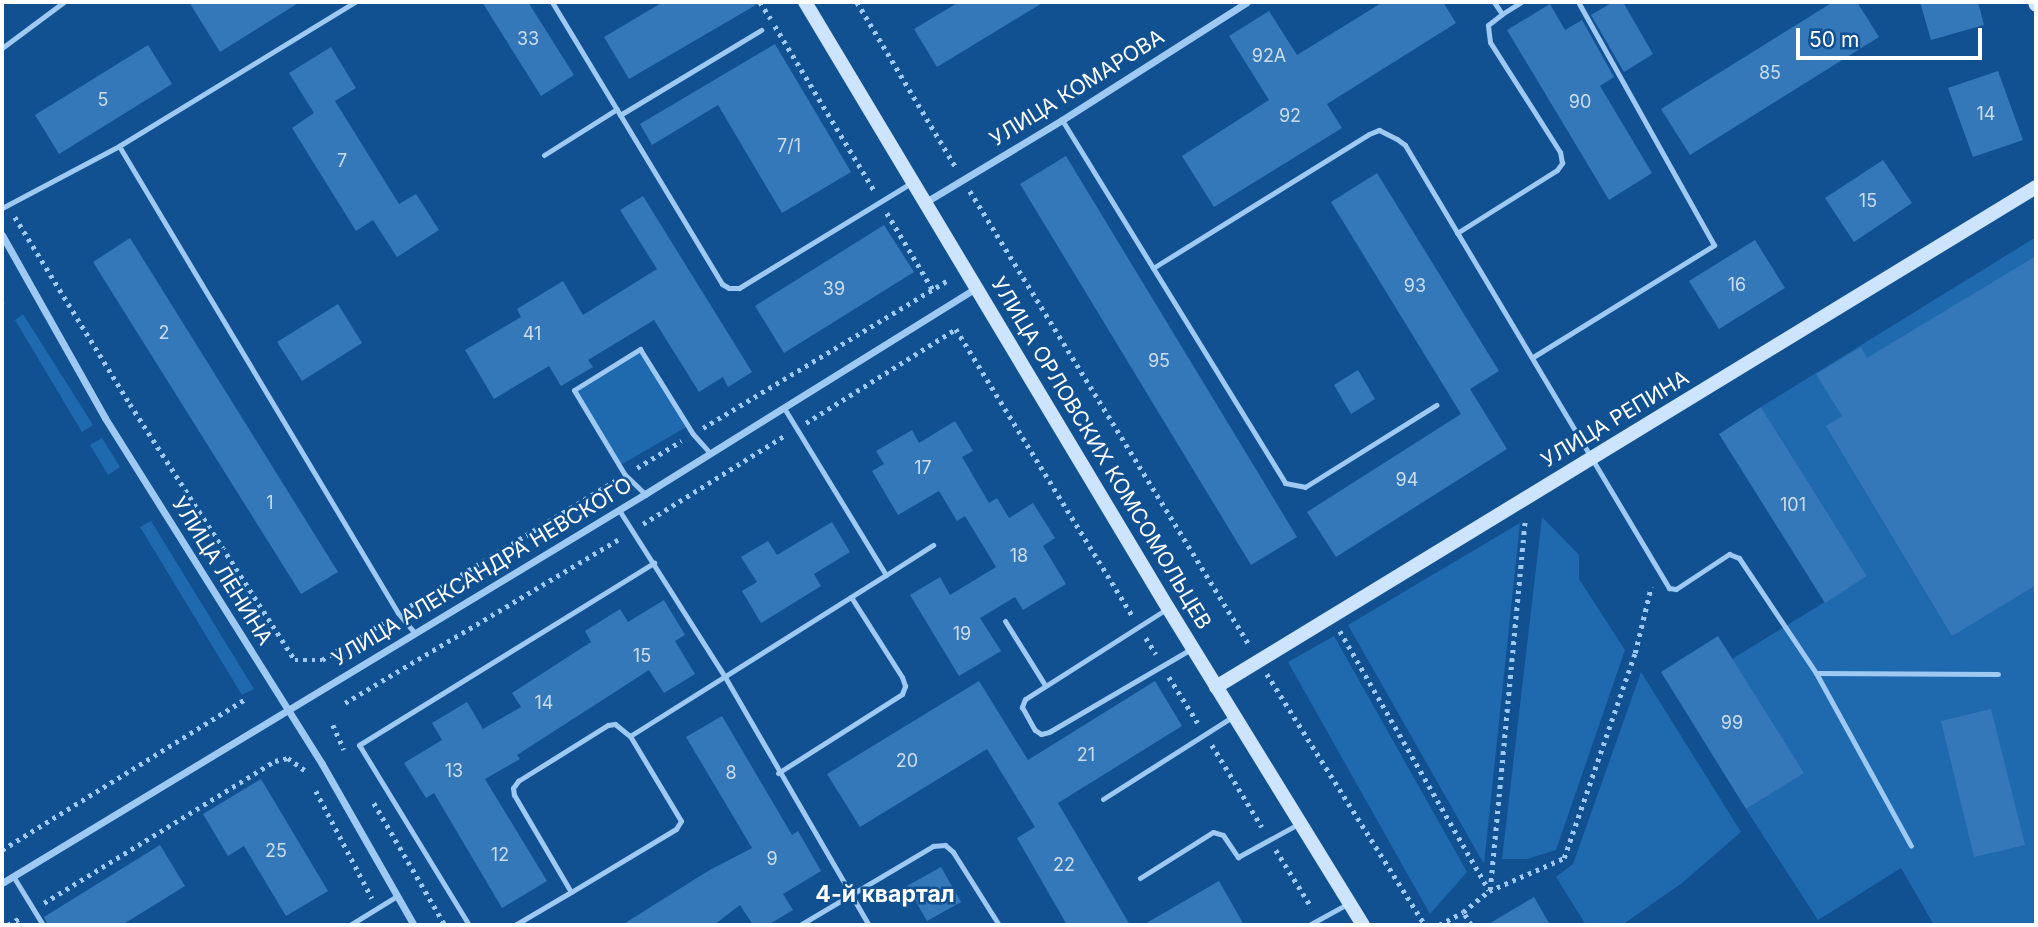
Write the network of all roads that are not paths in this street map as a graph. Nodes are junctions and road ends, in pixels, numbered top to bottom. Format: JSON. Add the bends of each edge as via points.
{"nodes":[{"id":1,"x":64,"y":2,"type":"edge"},
{"id":2,"x":355,"y":2,"type":"edge"},
{"id":3,"x":562,"y":2,"type":"edge"},
{"id":4,"x":805,"y":2,"type":"edge"},
{"id":5,"x":1247,"y":2,"type":"edge"},
{"id":6,"x":1494,"y":2,"type":"edge"},
{"id":7,"x":1521,"y":2,"type":"edge"},
{"id":8,"x":1578,"y":2,"type":"edge"},
{"id":9,"x":553,"y":4,"type":"edge"},
{"id":10,"x":1502,"y":14,"type":"junction"},
{"id":11,"x":761,"y":30,"type":"dead end"},
{"id":12,"x":2,"y":48,"type":"edge"},
{"id":13,"x":617,"y":109,"type":"junction"},
{"id":14,"x":620,"y":115,"type":"junction"},
{"id":15,"x":1062,"y":120,"type":"junction"},
{"id":16,"x":118,"y":146,"type":"junction"},
{"id":17,"x":544,"y":155,"type":"dead end"},
{"id":18,"x":912,"y":182,"type":"junction"},
{"id":19,"x":2036,"y":187,"type":"edge"},
{"id":20,"x":924,"y":203,"type":"junction"},
{"id":21,"x":5,"y":206,"type":"edge"},
{"id":22,"x":1457,"y":233,"type":"junction"},
{"id":23,"x":2,"y":235,"type":"edge"},
{"id":24,"x":1153,"y":268,"type":"junction"},
{"id":25,"x":977,"y":287,"type":"junction"},
{"id":26,"x":1533,"y":357,"type":"junction"},
{"id":27,"x":1436,"y":405,"type":"dead end"},
{"id":28,"x":784,"y":408,"type":"junction"},
{"id":29,"x":710,"y":453,"type":"junction"},
{"id":30,"x":1593,"y":457,"type":"junction"},
{"id":31,"x":645,"y":494,"type":"junction"},
{"id":32,"x":619,"y":510,"type":"junction"},
{"id":33,"x":933,"y":545,"type":"dead end"},
{"id":34,"x":654,"y":563,"type":"junction"},
{"id":35,"x":886,"y":575,"type":"junction"},
{"id":36,"x":851,"y":597,"type":"junction"},
{"id":37,"x":1168,"y":608,"type":"junction"},
{"id":38,"x":1005,"y":621,"type":"dead end"},
{"id":39,"x":415,"y":633,"type":"junction"},
{"id":40,"x":1192,"y":648,"type":"junction"},
{"id":41,"x":1815,"y":673,"type":"junction"},
{"id":42,"x":1998,"y":674,"type":"dead end"},
{"id":43,"x":725,"y":677,"type":"junction"},
{"id":44,"x":1045,"y":685,"type":"junction"},
{"id":45,"x":1216,"y":687,"type":"junction"},
{"id":46,"x":288,"y":710,"type":"junction"},
{"id":47,"x":1234,"y":716,"type":"junction"},
{"id":48,"x":630,"y":736,"type":"junction"},
{"id":49,"x":778,"y":773,"type":"junction"},
{"id":50,"x":1103,"y":799,"type":"dead end"},
{"id":51,"x":1300,"y":823,"type":"junction"},
{"id":52,"x":1911,"y":846,"type":"dead end"},
{"id":53,"x":13,"y":876,"type":"junction"},
{"id":54,"x":1140,"y":878,"type":"dead end"},
{"id":55,"x":2,"y":883,"type":"edge"},
{"id":56,"x":571,"y":892,"type":"junction"},
{"id":57,"x":851,"y":894,"type":"junction"},
{"id":58,"x":397,"y":896,"type":"junction"},
{"id":59,"x":1349,"y":903,"type":"junction"},
{"id":60,"x":43,"y":925,"type":"edge"},
{"id":61,"x":350,"y":925,"type":"edge"},
{"id":62,"x":415,"y":925,"type":"edge"},
{"id":63,"x":470,"y":925,"type":"edge"},
{"id":64,"x":514,"y":925,"type":"edge"},
{"id":65,"x":800,"y":925,"type":"edge"},
{"id":66,"x":869,"y":925,"type":"edge"},
{"id":67,"x":999,"y":925,"type":"edge"},
{"id":68,"x":1310,"y":925,"type":"edge"},
{"id":69,"x":1363,"y":925,"type":"edge"}],
"edges":[{"from":1,"to":12,"type":"lane"},
{"from":2,"to":16,"type":"lane"},
{"from":3,"to":9,"type":"lane"},
{"from":4,"to":18,"type":"street","name":"УЛИЦА ОРЛОВСКИХ КОМСОМОЛЬЦЕВ"},
{"from":5,"to":15,"type":"street","name":"УЛИЦА КОМАРОВА"},
{"from":6,"to":10,"type":"lane"},
{"from":7,"to":10,"type":"lane"},
{"from":8,"to":26,"type":"lane","via":[[1714,245]]},
{"from":9,"to":13,"type":"lane"},
{"from":10,"to":22,"type":"lane","via":[[1488,25],[1490,43],[1560,152],[1562,163]]},
{"from":11,"to":14,"type":"lane"},
{"from":13,"to":14,"type":"lane"},
{"from":13,"to":17,"type":"lane"},
{"from":14,"to":18,"type":"lane","via":[[722,284],[729,288],[739,288]]},
{"from":15,"to":20,"type":"street","name":"УЛИЦА КОМАРОВА"},
{"from":15,"to":24,"type":"lane"},
{"from":16,"to":21,"type":"lane"},
{"from":16,"to":39,"type":"lane","via":[[398,614]]},
{"from":18,"to":20,"type":"street","name":"УЛИЦА ОРЛОВСКИХ КОМСОМОЛЬЦЕВ"},
{"from":19,"to":30,"type":"street","name":"УЛИЦА РЕПИНА"},
{"from":20,"to":25,"type":"street","name":"УЛИЦА ОРЛОВСКИХ КОМСОМОЛЬЦЕВ"},
{"from":22,"to":24,"type":"lane","via":[[1405,145],[1379,130]]},
{"from":22,"to":26,"type":"lane"},
{"from":23,"to":46,"type":"street","name":"УЛИЦА ЛЕНИНА","via":[[105,418]]},
{"from":24,"to":27,"type":"lane","via":[[1285,483],[1305,487]]},
{"from":25,"to":28,"type":"street","name":"УЛИЦА АЛЕКСАНДРА НЕВСКОГО"},
{"from":25,"to":37,"type":"street","name":"УЛИЦА ОРЛОВСКИХ КОМСОМОЛЬЦЕВ"},
{"from":26,"to":30,"type":"lane"},
{"from":28,"to":29,"type":"street","name":"УЛИЦА АЛЕКСАНДРА НЕВСКОГО"},
{"from":28,"to":35,"type":"lane"},
{"from":29,"to":31,"type":"street","name":"УЛИЦА АЛЕКСАНДРА НЕВСКОГО"},
{"from":29,"to":31,"type":"lane","via":[[640,349],[574,390],[625,475]]},
{"from":30,"to":41,"type":"lane","via":[[1670,588],[1676,589],[1729,554],[1736,555]]},
{"from":30,"to":45,"type":"street","name":"УЛИЦА РЕПИНА"},
{"from":31,"to":32,"type":"street","name":"УЛИЦА АЛЕКСАНДРА НЕВСКОГО"},
{"from":32,"to":34,"type":"lane"},
{"from":32,"to":39,"type":"street","name":"УЛИЦА АЛЕКСАНДРА НЕВСКОГО"},
{"from":33,"to":35,"type":"lane"},
{"from":34,"to":43,"type":"lane"},
{"from":34,"to":63,"type":"lane","via":[[359,745]]},
{"from":35,"to":36,"type":"lane"},
{"from":36,"to":43,"type":"lane"},
{"from":36,"to":49,"type":"lane","via":[[902,677],[902,694]]},
{"from":37,"to":40,"type":"street","name":"УЛИЦА ОРЛОВСКИХ КОМСОМОЛЬЦЕВ"},
{"from":37,"to":44,"type":"lane"},
{"from":38,"to":44,"type":"lane"},
{"from":39,"to":46,"type":"street","name":"УЛИЦА АЛЕКСАНДРА НЕВСКОГО"},
{"from":40,"to":44,"type":"lane","via":[[1041,734],[1021,703]]},
{"from":40,"to":45,"type":"street","name":"УЛИЦА ОРЛОВСКИХ КОМСОМОЛЬЦЕВ"},
{"from":41,"to":42,"type":"lane"},
{"from":41,"to":52,"type":"lane"},
{"from":43,"to":48,"type":"lane"},
{"from":43,"to":49,"type":"lane"},
{"from":45,"to":47,"type":"street","name":"УЛИЦА ОРЛОВСКИХ КОМСОМОЛЬЦЕВ"},
{"from":46,"to":53,"type":"street","name":"УЛИЦА АЛЕКСАНДРА НЕВСКОГО"},
{"from":46,"to":58,"type":"street","name":"УЛИЦА ЛЕНИНА"},
{"from":47,"to":50,"type":"lane"},
{"from":47,"to":51,"type":"street","name":"УЛИЦА ОРЛОВСКИХ КОМСОМОЛЬЦЕВ"},
{"from":48,"to":56,"type":"lane","via":[[681,821],[676,829]]},
{"from":48,"to":56,"type":"lane","via":[[615,724],[608,725],[513,788]]},
{"from":49,"to":57,"type":"lane"},
{"from":51,"to":54,"type":"lane","via":[[1238,857],[1223,835],[1213,832]]},
{"from":51,"to":59,"type":"street","name":"УЛИЦА ОРЛОВСКИХ КОМСОМОЛЬЦЕВ"},
{"from":53,"to":55,"type":"street","name":"УЛИЦА АЛЕКСАНДРА НЕВСКОГО"},
{"from":53,"to":60,"type":"lane"},
{"from":56,"to":64,"type":"lane"},
{"from":57,"to":65,"type":"lane"},
{"from":57,"to":66,"type":"lane"},
{"from":57,"to":67,"type":"lane","via":[[933,846],[945,845]]},
{"from":58,"to":61,"type":"lane"},
{"from":58,"to":62,"type":"street","name":"УЛИЦА ЛЕНИНА"},
{"from":59,"to":68,"type":"lane"},
{"from":59,"to":69,"type":"street","name":"УЛИЦА ОРЛОВСКИХ КОМСОМОЛЬЦЕВ"}]}
